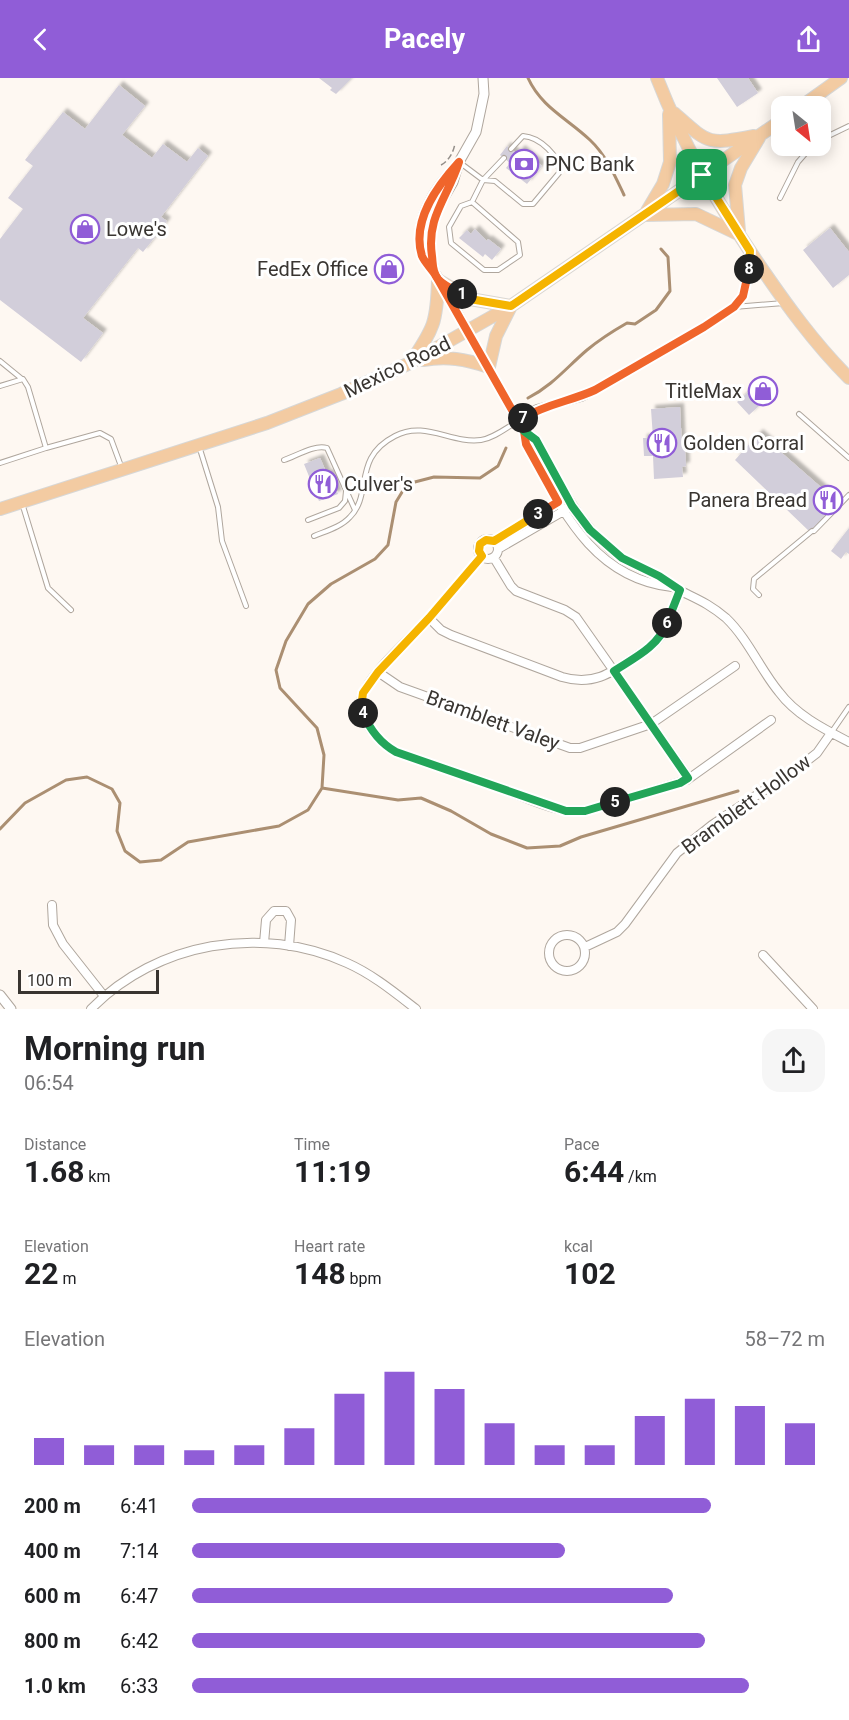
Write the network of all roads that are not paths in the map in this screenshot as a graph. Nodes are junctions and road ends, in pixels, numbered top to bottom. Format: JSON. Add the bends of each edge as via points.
{"nodes":[{"id":1,"x":483,"y":78,"type":"edge"},
{"id":2,"x":657,"y":78,"type":"edge"},
{"id":3,"x":841,"y":78,"type":"edge"},
{"id":4,"x":817,"y":96,"type":"edge"},
{"id":5,"x":669,"y":109,"type":"junction"},
{"id":6,"x":849,"y":126,"type":"edge"},
{"id":7,"x":771,"y":127,"type":"edge"},
{"id":8,"x":761,"y":134,"type":"junction"},
{"id":9,"x":831,"y":134,"type":"edge"},
{"id":10,"x":511,"y":150,"type":"dead end"},
{"id":11,"x":803,"y":156,"type":"edge"},
{"id":12,"x":504,"y":158,"type":"dead end"},
{"id":13,"x":459,"y":162,"type":"junction"},
{"id":14,"x":702,"y":175,"type":"junction"},
{"id":15,"x":483,"y":180,"type":"junction"},
{"id":16,"x":780,"y":198,"type":"dead end"},
{"id":17,"x":472,"y":202,"type":"junction"},
{"id":18,"x":645,"y":215,"type":"junction"},
{"id":19,"x":739,"y":235,"type":"junction"},
{"id":20,"x":750,"y":251,"type":"junction"},
{"id":21,"x":436,"y":276,"type":"junction"},
{"id":22,"x":785,"y":303,"type":"junction"},
{"id":23,"x":511,"y":306,"type":"junction"},
{"id":24,"x":734,"y":307,"type":"junction"},
{"id":25,"x":468,"y":332,"type":"junction"},
{"id":26,"x":0,"y":361,"type":"edge"},
{"id":27,"x":410,"y":363,"type":"junction"},
{"id":28,"x":489,"y":367,"type":"junction"},
{"id":29,"x":849,"y":378,"type":"edge"},
{"id":30,"x":23,"y":379,"type":"junction"},
{"id":31,"x":0,"y":386,"type":"edge"},
{"id":32,"x":800,"y":414,"type":"dead end"},
{"id":33,"x":518,"y":420,"type":"junction"},
{"id":34,"x":524,"y":431,"type":"junction"},
{"id":35,"x":198,"y":445,"type":"junction"},
{"id":36,"x":46,"y":448,"type":"junction"},
{"id":37,"x":849,"y":458,"type":"edge"},
{"id":38,"x":284,"y":460,"type":"dead end"},
{"id":39,"x":0,"y":463,"type":"edge"},
{"id":40,"x":122,"y":470,"type":"junction"},
{"id":41,"x":346,"y":489,"type":"junction"},
{"id":42,"x":849,"y":495,"type":"edge"},
{"id":43,"x":567,"y":497,"type":"junction"},
{"id":44,"x":22,"y":502,"type":"junction"},
{"id":45,"x":558,"y":502,"type":"junction"},
{"id":46,"x":572,"y":506,"type":"junction"},
{"id":47,"x":0,"y":508,"type":"edge"},
{"id":48,"x":356,"y":511,"type":"junction"},
{"id":49,"x":563,"y":511,"type":"junction"},
{"id":50,"x":308,"y":520,"type":"dead end"},
{"id":51,"x":314,"y":536,"type":"dead end"},
{"id":52,"x":496,"y":545,"type":"junction"},
{"id":53,"x":482,"y":556,"type":"junction"},
{"id":54,"x":494,"y":558,"type":"junction"},
{"id":55,"x":677,"y":589,"type":"junction"},
{"id":56,"x":759,"y":596,"type":"dead end"},
{"id":57,"x":246,"y":606,"type":"dead end"},
{"id":58,"x":71,"y":610,"type":"dead end"},
{"id":59,"x":429,"y":618,"type":"junction"},
{"id":60,"x":735,"y":666,"type":"dead end"},
{"id":61,"x":614,"y":671,"type":"junction"},
{"id":62,"x":378,"y":672,"type":"junction"},
{"id":63,"x":849,"y":707,"type":"edge"},
{"id":64,"x":771,"y":720,"type":"dead end"},
{"id":65,"x":651,"y":724,"type":"junction"},
{"id":66,"x":831,"y":733,"type":"junction"},
{"id":67,"x":849,"y":742,"type":"edge"},
{"id":68,"x":688,"y":778,"type":"junction"},
{"id":69,"x":52,"y":905,"type":"dead end"},
{"id":70,"x":264,"y":943,"type":"junction"},
{"id":71,"x":289,"y":946,"type":"junction"},
{"id":72,"x":585,"y":947,"type":"junction"},
{"id":73,"x":763,"y":955,"type":"dead end"},
{"id":74,"x":0,"y":995,"type":"edge"},
{"id":75,"x":104,"y":996,"type":"junction"},
{"id":76,"x":11,"y":1009,"type":"edge"},
{"id":77,"x":91,"y":1009,"type":"edge"},
{"id":78,"x":416,"y":1009,"type":"edge"},
{"id":79,"x":813,"y":1009,"type":"edge"}],
"edges":[{"from":1,"to":13,"type":"street","via":[[476,132]]},
{"from":2,"to":5,"type":"main road"},
{"from":3,"to":4,"type":"main road"},
{"from":5,"to":8,"type":"main road","via":[[700,136],[714,141]]},
{"from":5,"to":14,"type":"main road"},
{"from":5,"to":18,"type":"main road","via":[[670,162],[663,184]]},
{"from":6,"to":9,"type":"lane"},
{"from":7,"to":8,"type":"main road","name":"Mexico Road"},
{"from":8,"to":14,"type":"main road","name":"Mexico Road"},
{"from":8,"to":19,"type":"main road","via":[[735,184]]},
{"from":10,"to":15,"type":"lane","via":[[523,136],[531,136],[555,156],[559,173],[533,204],[524,204],[495,181]]},
{"from":11,"to":16,"type":"lane"},
{"from":12,"to":15,"type":"lane"},
{"from":13,"to":15,"type":"lane"},
{"from":13,"to":21,"type":"street","via":[[430,199],[421,224],[423,259]]},
{"from":14,"to":18,"type":"main road","name":"Mexico Road"},
{"from":14,"to":19,"type":"main road"},
{"from":15,"to":17,"type":"lane"},
{"from":17,"to":17,"type":"lane","via":[[461,206],[449,227],[451,243],[484,270],[498,270],[520,255],[518,242]]},
{"from":18,"to":19,"type":"main road","via":[[696,214]]},
{"from":18,"to":23,"type":"main road","name":"Mexico Road"},
{"from":19,"to":20,"type":"main road"},
{"from":20,"to":22,"type":"main road"},
{"from":20,"to":24,"type":"lane","via":[[746,286]]},
{"from":21,"to":23,"type":"main road","via":[[470,299]]},
{"from":21,"to":25,"type":"street"},
{"from":21,"to":27,"type":"main road","via":[[438,308],[433,327]]},
{"from":22,"to":24,"type":"lane"},
{"from":22,"to":29,"type":"main road"},
{"from":23,"to":25,"type":"main road","name":"Mexico Road"},
{"from":23,"to":28,"type":"main road","via":[[496,336]]},
{"from":24,"to":33,"type":"street","via":[[595,390],[537,409]]},
{"from":25,"to":27,"type":"main road","name":"Mexico Road"},
{"from":25,"to":28,"type":"street"},
{"from":26,"to":30,"type":"lane"},
{"from":27,"to":28,"type":"main road","via":[[443,357]]},
{"from":27,"to":35,"type":"main road","name":"Mexico Road","via":[[303,410]]},
{"from":28,"to":33,"type":"street"},
{"from":30,"to":31,"type":"lane"},
{"from":30,"to":36,"type":"lane"},
{"from":32,"to":37,"type":"lane"},
{"from":33,"to":34,"type":"street"},
{"from":33,"to":48,"type":"lane","via":[[484,439],[465,439],[425,429],[396,435],[375,452],[368,464]]},
{"from":34,"to":43,"type":"street","via":[[536,440]]},
{"from":34,"to":45,"type":"street","via":[[526,444]]},
{"from":35,"to":40,"type":"main road","name":"Mexico Road"},
{"from":35,"to":57,"type":"lane","via":[[218,507],[222,541]]},
{"from":36,"to":39,"type":"lane"},
{"from":36,"to":40,"type":"lane","via":[[100,433],[111,439]]},
{"from":38,"to":41,"type":"lane","via":[[323,447],[330,452]]},
{"from":40,"to":44,"type":"main road","name":"Mexico Road"},
{"from":41,"to":48,"type":"lane"},
{"from":41,"to":50,"type":"lane","via":[[343,505]]},
{"from":42,"to":56,"type":"lane","via":[[813,531],[754,579],[753,589]]},
{"from":43,"to":45,"type":"street"},
{"from":43,"to":46,"type":"street"},
{"from":44,"to":47,"type":"main road","name":"Mexico Road"},
{"from":44,"to":58,"type":"lane","via":[[48,588]]},
{"from":45,"to":49,"type":"street"},
{"from":45,"to":52,"type":"street"},
{"from":46,"to":49,"type":"street"},
{"from":46,"to":55,"type":"street","via":[[610,550]]},
{"from":48,"to":51,"type":"lane","via":[[341,525]]},
{"from":49,"to":52,"type":"street"},
{"from":49,"to":55,"type":"street","via":[[592,548],[619,568],[653,585]]},
{"from":52,"to":53,"type":"street","via":[[486,540],[480,544]]},
{"from":52,"to":54,"type":"street"},
{"from":53,"to":54,"type":"street"},
{"from":53,"to":59,"type":"street"},
{"from":54,"to":61,"type":"street","via":[[516,591],[576,617]]},
{"from":55,"to":61,"type":"street","via":[[660,638]]},
{"from":55,"to":66,"type":"street","via":[[698,597],[724,617],[780,694],[801,714]]},
{"from":59,"to":61,"type":"street","via":[[451,635],[574,681]]},
{"from":59,"to":62,"type":"street"},
{"from":60,"to":65,"type":"street","name":"Bramblett Valey"},
{"from":61,"to":65,"type":"street"},
{"from":62,"to":65,"type":"street","name":"Bramblett Valey","via":[[400,687],[570,748],[588,747]]},
{"from":62,"to":68,"type":"street","via":[[363,693],[361,708],[385,746],[521,796],[566,811],[585,811]]},
{"from":63,"to":66,"type":"lane"},
{"from":64,"to":68,"type":"street"},
{"from":65,"to":68,"type":"street"},
{"from":66,"to":67,"type":"street"},
{"from":66,"to":72,"type":"street","name":"Bramblett Hollow","via":[[817,753],[677,853],[626,924],[609,937]]},
{"from":69,"to":75,"type":"street","via":[[53,925],[63,944]]},
{"from":70,"to":71,"type":"street"},
{"from":70,"to":71,"type":"street","via":[[266,920],[280,910],[286,911],[291,920]]},
{"from":70,"to":75,"type":"street","via":[[201,947],[138,972]]},
{"from":71,"to":78,"type":"street","via":[[346,963],[375,978]]},
{"from":72,"to":72,"type":"street","via":[[573,936],[561,936],[549,949],[550,960],[558,969],[575,970],[584,961]]},
{"from":73,"to":79,"type":"street"},
{"from":74,"to":76,"type":"street"},
{"from":75,"to":77,"type":"street"}]}
